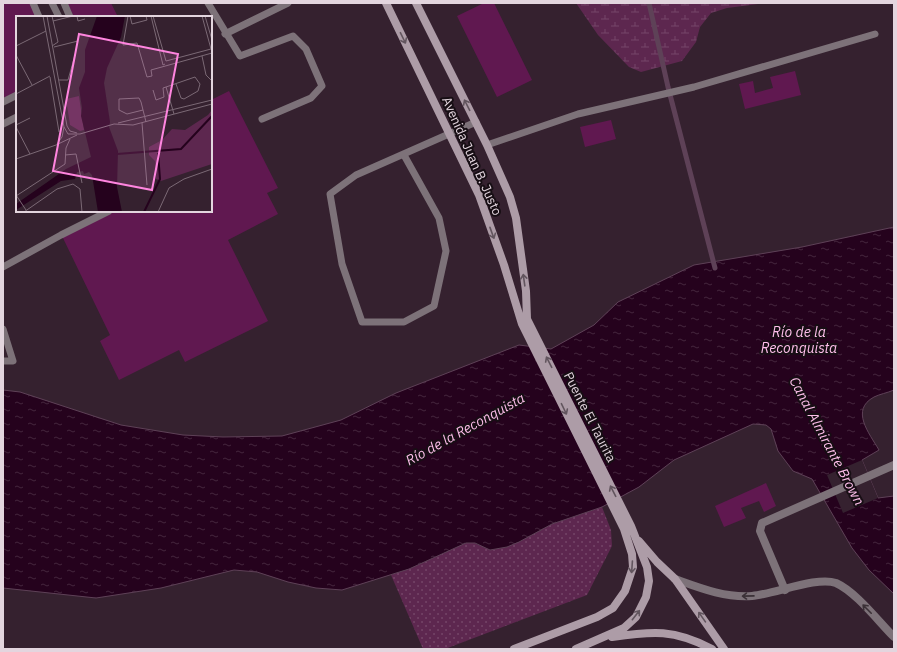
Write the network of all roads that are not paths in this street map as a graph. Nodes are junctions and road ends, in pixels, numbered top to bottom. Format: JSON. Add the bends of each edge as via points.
{"nodes":[{"id":1,"x":33,"y":3,"type":"edge"},
{"id":2,"x":52,"y":3,"type":"edge"},
{"id":3,"x":64,"y":3,"type":"edge"},
{"id":4,"x":208,"y":3,"type":"edge"},
{"id":5,"x":288,"y":3,"type":"edge"},
{"id":6,"x":386,"y":3,"type":"edge"},
{"id":7,"x":416,"y":3,"type":"edge"},
{"id":8,"x":39,"y":16,"type":"edge"},
{"id":9,"x":58,"y":16,"type":"edge"},
{"id":10,"x":70,"y":16,"type":"edge"},
{"id":11,"x":225,"y":34,"type":"junction"},
{"id":12,"x":875,"y":34,"type":"dead end"},
{"id":13,"x":16,"y":96,"type":"edge"},
{"id":14,"x":3,"y":102,"type":"edge"},
{"id":15,"x":16,"y":118,"type":"edge"},
{"id":16,"x":262,"y":119,"type":"dead end"},
{"id":17,"x":476,"y":122,"type":"junction"},
{"id":18,"x":3,"y":124,"type":"edge"},
{"id":19,"x":450,"y":135,"type":"junction"},
{"id":20,"x":487,"y":145,"type":"junction"},
{"id":21,"x":404,"y":155,"type":"junction"},
{"id":22,"x":107,"y":212,"type":"edge"},
{"id":23,"x":3,"y":267,"type":"edge"},
{"id":24,"x":524,"y":321,"type":"junction"},
{"id":25,"x":3,"y":329,"type":"edge"},
{"id":26,"x":3,"y":361,"type":"edge"},
{"id":27,"x":894,"y":465,"type":"edge"},
{"id":28,"x":627,"y":527,"type":"junction"},
{"id":29,"x":635,"y":536,"type":"junction"},
{"id":30,"x":675,"y":579,"type":"junction"},
{"id":31,"x":786,"y":590,"type":"junction"},
{"id":32,"x":605,"y":637,"type":"junction"},
{"id":33,"x":894,"y":637,"type":"edge"},
{"id":34,"x":514,"y":649,"type":"edge"},
{"id":35,"x":576,"y":649,"type":"edge"},
{"id":36,"x":712,"y":649,"type":"edge"},
{"id":37,"x":724,"y":649,"type":"edge"}],
"edges":[{"from":1,"to":8,"type":"lane"},
{"from":2,"to":9,"type":"lane"},
{"from":3,"to":10,"type":"lane"},
{"from":4,"to":11,"type":"lane"},
{"from":5,"to":11,"type":"lane"},
{"from":6,"to":19,"type":"main road","name":"Avenida Juan B. Justo","one_way":true},
{"from":17,"to":7,"type":"main road","name":"Avenida Juan B. Justo","one_way":true},
{"from":11,"to":16,"type":"lane","via":[[240,56],[293,36],[306,49],[322,86],[311,98]]},
{"from":12,"to":20,"type":"lane","via":[[694,87],[578,114]]},
{"from":13,"to":14,"type":"lane"},
{"from":15,"to":18,"type":"lane"},
{"from":17,"to":19,"type":"lane"},
{"from":17,"to":20,"type":"main road","name":"Avenida Juan B. Justo"},
{"from":19,"to":21,"type":"lane"},
{"from":19,"to":24,"type":"main road","name":"Avenida Juan B. Justo","one_way":true,"via":[[479,195]]},
{"from":24,"to":20,"type":"main road","name":"Avenida Juan B. Justo","one_way":true,"via":[[526,291],[516,218],[510,197]]},
{"from":21,"to":21,"type":"lane","via":[[439,218],[446,251],[434,306],[404,322],[362,322],[342,264],[330,194],[356,176]]},
{"from":22,"to":23,"type":"lane"},
{"from":24,"to":28,"type":"main road","name":"Puente El Taurita"},
{"from":25,"to":26,"type":"lane","via":[[13,360]]},
{"from":27,"to":31,"type":"street","via":[[762,523],[760,532]]},
{"from":28,"to":29,"type":"main road"},
{"from":28,"to":34,"type":"main road","one_way":true,"via":[[633,567],[625,591],[613,608],[597,617]]},
{"from":29,"to":30,"type":"main road"},
{"from":32,"to":29,"type":"main road","one_way":true,"via":[[624,628],[636,618],[646,598],[650,581]]},
{"from":31,"to":30,"type":"street","one_way":true,"via":[[751,596],[730,596]]},
{"from":37,"to":30,"type":"main road","one_way":true},
{"from":33,"to":31,"type":"street","one_way":true,"via":[[851,594],[834,583],[817,581]]},
{"from":32,"to":35,"type":"main road"},
{"from":32,"to":36,"type":"main road","via":[[652,632],[671,633],[691,638]]}]}
